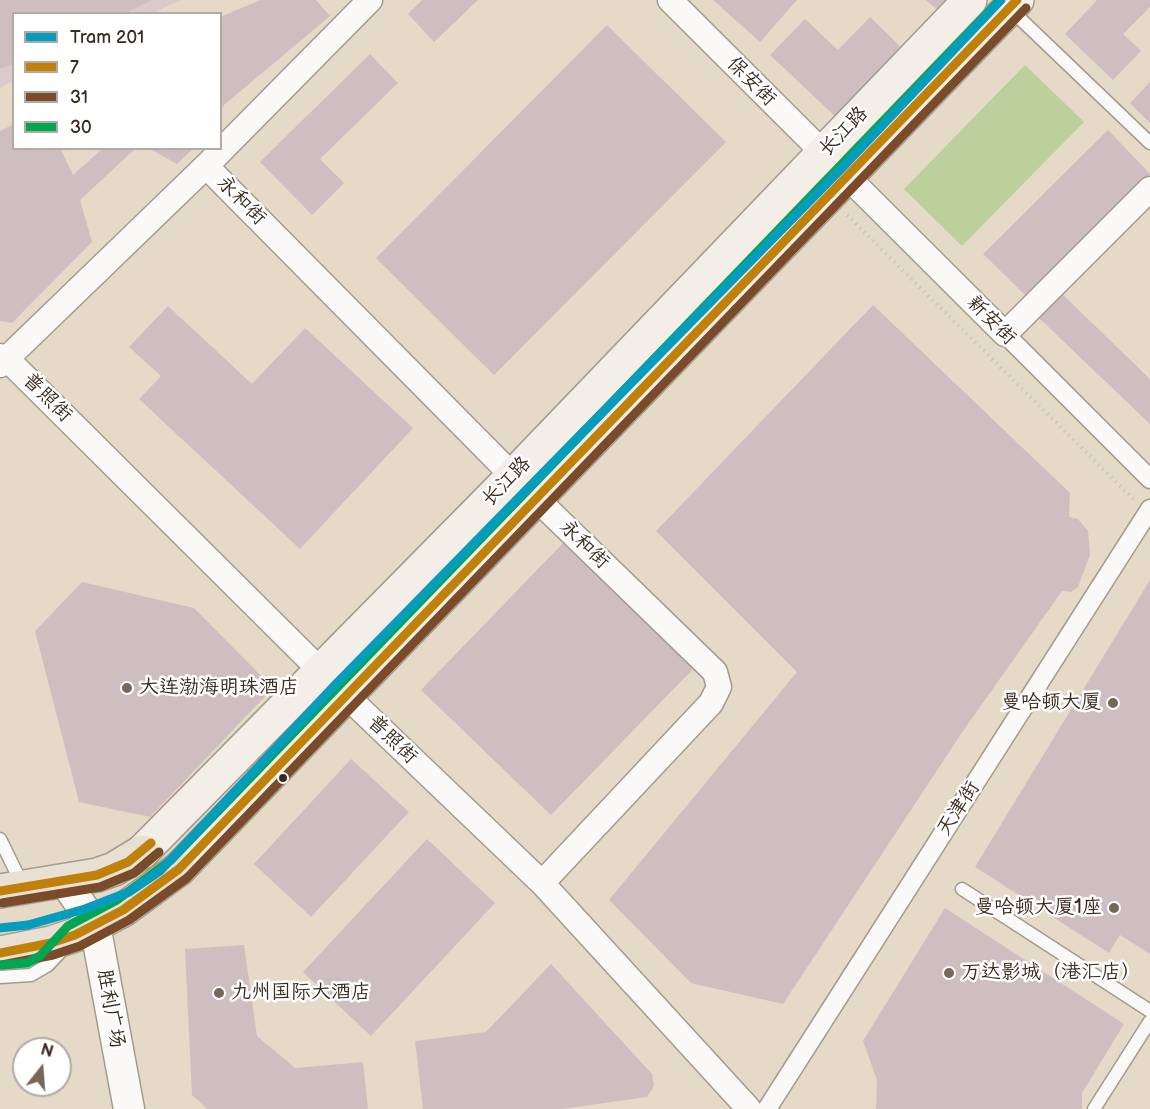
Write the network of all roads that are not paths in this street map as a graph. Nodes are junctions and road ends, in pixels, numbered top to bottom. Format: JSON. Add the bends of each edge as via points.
{"nodes":[{"id":1,"x":370,"y":0,"type":"edge"},
{"id":2,"x":670,"y":0,"type":"edge"},
{"id":3,"x":970,"y":0,"type":"edge"},
{"id":4,"x":1013,"y":4,"type":"edge"},
{"id":5,"x":1150,"y":143,"type":"edge"},
{"id":6,"x":222,"y":150,"type":"edge"},
{"id":7,"x":222,"y":150,"type":"edge"},
{"id":8,"x":835,"y":165,"type":"junction"},
{"id":9,"x":206,"y":166,"type":"junction"},
{"id":10,"x":1150,"y":189,"type":"edge"},
{"id":11,"x":1005,"y":334,"type":"junction"},
{"id":12,"x":2,"y":360,"type":"edge"},
{"id":13,"x":513,"y":476,"type":"junction"},
{"id":14,"x":1150,"y":478,"type":"edge"},
{"id":15,"x":537,"y":500,"type":"junction"},
{"id":16,"x":1149,"y":511,"type":"edge"},
{"id":17,"x":320,"y":670,"type":"junction"},
{"id":18,"x":344,"y":695,"type":"junction"},
{"id":19,"x":0,"y":839,"type":"edge"},
{"id":20,"x":65,"y":882,"type":"junction"},
{"id":21,"x":542,"y":883,"type":"junction"},
{"id":22,"x":8,"y":886,"type":"edge"},
{"id":23,"x":962,"y":889,"type":"dead end"},
{"id":24,"x":85,"y":930,"type":"junction"},
{"id":25,"x":0,"y":953,"type":"edge"},
{"id":26,"x":0,"y":977,"type":"edge"},
{"id":27,"x":1150,"y":1011,"type":"edge"},
{"id":28,"x":1150,"y":1022,"type":"edge"},
{"id":29,"x":129,"y":1109,"type":"edge"},
{"id":30,"x":749,"y":1109,"type":"edge"},
{"id":31,"x":767,"y":1109,"type":"edge"},
{"id":32,"x":1094,"y":1109,"type":"edge"}],
"edges":[{"from":1,"to":7,"type":"street"},
{"from":2,"to":8,"type":"street","name":"保安街"},
{"from":3,"to":8,"type":"main road","name":"长江路"},
{"from":4,"to":5,"type":"lane"},
{"from":4,"to":8,"type":"main road","name":"长江路"},
{"from":6,"to":9,"type":"street"},
{"from":8,"to":11,"type":"street","name":"新安街"},
{"from":8,"to":13,"type":"main road","name":"长江路"},
{"from":8,"to":15,"type":"main road","name":"长江路"},
{"from":9,"to":12,"type":"street"},
{"from":9,"to":13,"type":"street","name":"永和街"},
{"from":10,"to":11,"type":"street"},
{"from":11,"to":14,"type":"street","name":"新安街"},
{"from":12,"to":17,"type":"street","name":"普照街"},
{"from":13,"to":15,"type":"street","name":"永和街"},
{"from":13,"to":17,"type":"main road","name":"长江路"},
{"from":15,"to":18,"type":"main road","name":"长江路"},
{"from":15,"to":21,"type":"street","name":"永和街","via":[[715,672],[719,687],[711,703]]},
{"from":16,"to":31,"type":"street","name":"天津街"},
{"from":17,"to":18,"type":"street","name":"普照街"},
{"from":17,"to":20,"type":"main road","name":"长江路","via":[[142,852],[114,869]]},
{"from":18,"to":21,"type":"street","name":"普照街"},
{"from":18,"to":24,"type":"main road","name":"长江路","via":[[179,869],[149,893]]},
{"from":19,"to":22,"type":"lane"},
{"from":20,"to":22,"type":"main road","name":"长江路"},
{"from":20,"to":24,"type":"street","name":"胜利广场"},
{"from":21,"to":30,"type":"street","name":"普照街"},
{"from":23,"to":27,"type":"lane"},
{"from":24,"to":25,"type":"main road","name":"长江路","via":[[51,943]]},
{"from":24,"to":26,"type":"lane","via":[[48,965],[31,975]]},
{"from":24,"to":29,"type":"street","name":"胜利广场"},
{"from":28,"to":32,"type":"lane"}]}
